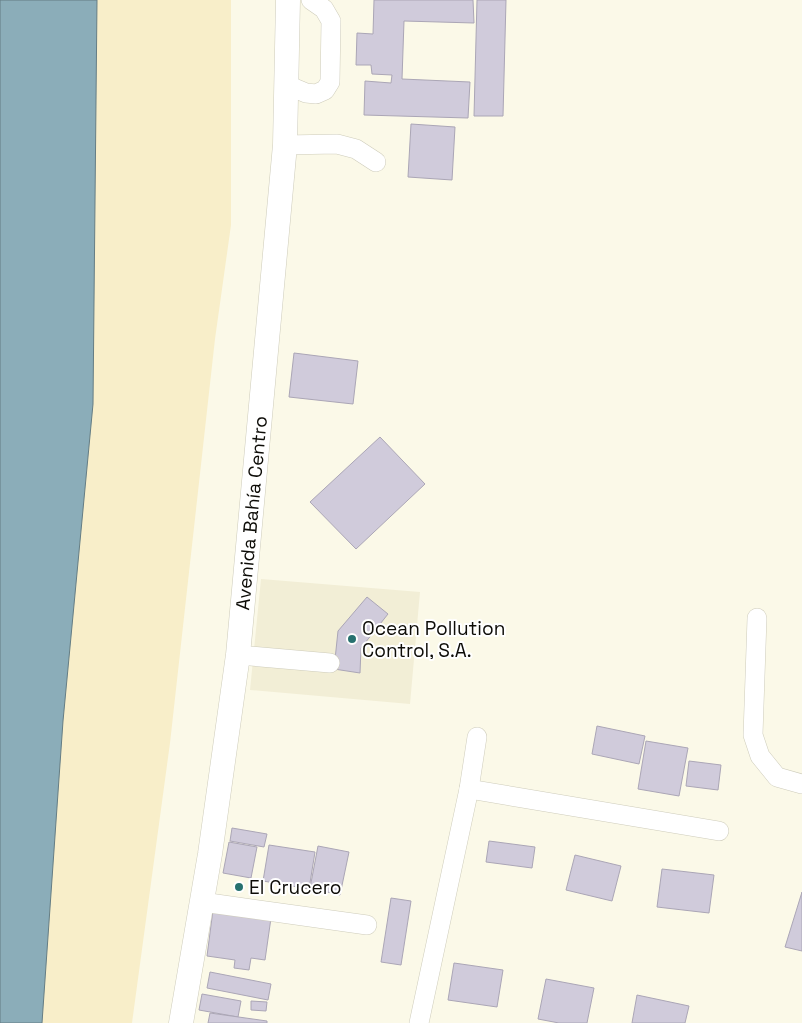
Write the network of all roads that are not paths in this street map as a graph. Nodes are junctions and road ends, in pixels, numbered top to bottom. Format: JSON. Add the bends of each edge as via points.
{"nodes":[{"id":1,"x":288,"y":0,"type":"edge"},
{"id":2,"x":311,"y":0,"type":"edge"},
{"id":3,"x":287,"y":85,"type":"junction"},
{"id":4,"x":285,"y":146,"type":"junction"},
{"id":5,"x":376,"y":162,"type":"dead end"},
{"id":6,"x":757,"y":618,"type":"dead end"},
{"id":7,"x":238,"y":655,"type":"junction"},
{"id":8,"x":330,"y":663,"type":"dead end"},
{"id":9,"x":477,"y":737,"type":"dead end"},
{"id":10,"x":802,"y":784,"type":"edge"},
{"id":11,"x":469,"y":790,"type":"junction"},
{"id":12,"x":719,"y":831,"type":"dead end"},
{"id":13,"x":202,"y":902,"type":"junction"},
{"id":14,"x":367,"y":925,"type":"dead end"},
{"id":15,"x":181,"y":1023,"type":"edge"},
{"id":16,"x":419,"y":1023,"type":"edge"}],
"edges":[{"from":1,"to":3,"type":"main road","name":"Avenida Bahía Centro"},
{"from":2,"to":3,"type":"street","via":[[324,10],[331,21],[330,82],[325,90],[316,94]]},
{"from":3,"to":4,"type":"main road","name":"Avenida Bahía Centro"},
{"from":4,"to":5,"type":"street","via":[[337,144],[356,149]]},
{"from":4,"to":7,"type":"main road","name":"Avenida Bahía Centro"},
{"from":6,"to":10,"type":"street","via":[[753,734],[760,756],[777,777]]},
{"from":7,"to":8,"type":"street"},
{"from":7,"to":13,"type":"main road","name":"Avenida Bahía Centro"},
{"from":9,"to":11,"type":"street"},
{"from":11,"to":12,"type":"street"},
{"from":11,"to":16,"type":"street"},
{"from":13,"to":14,"type":"street"},
{"from":13,"to":15,"type":"main road","name":"Avenida Bahía Centro"}]}
